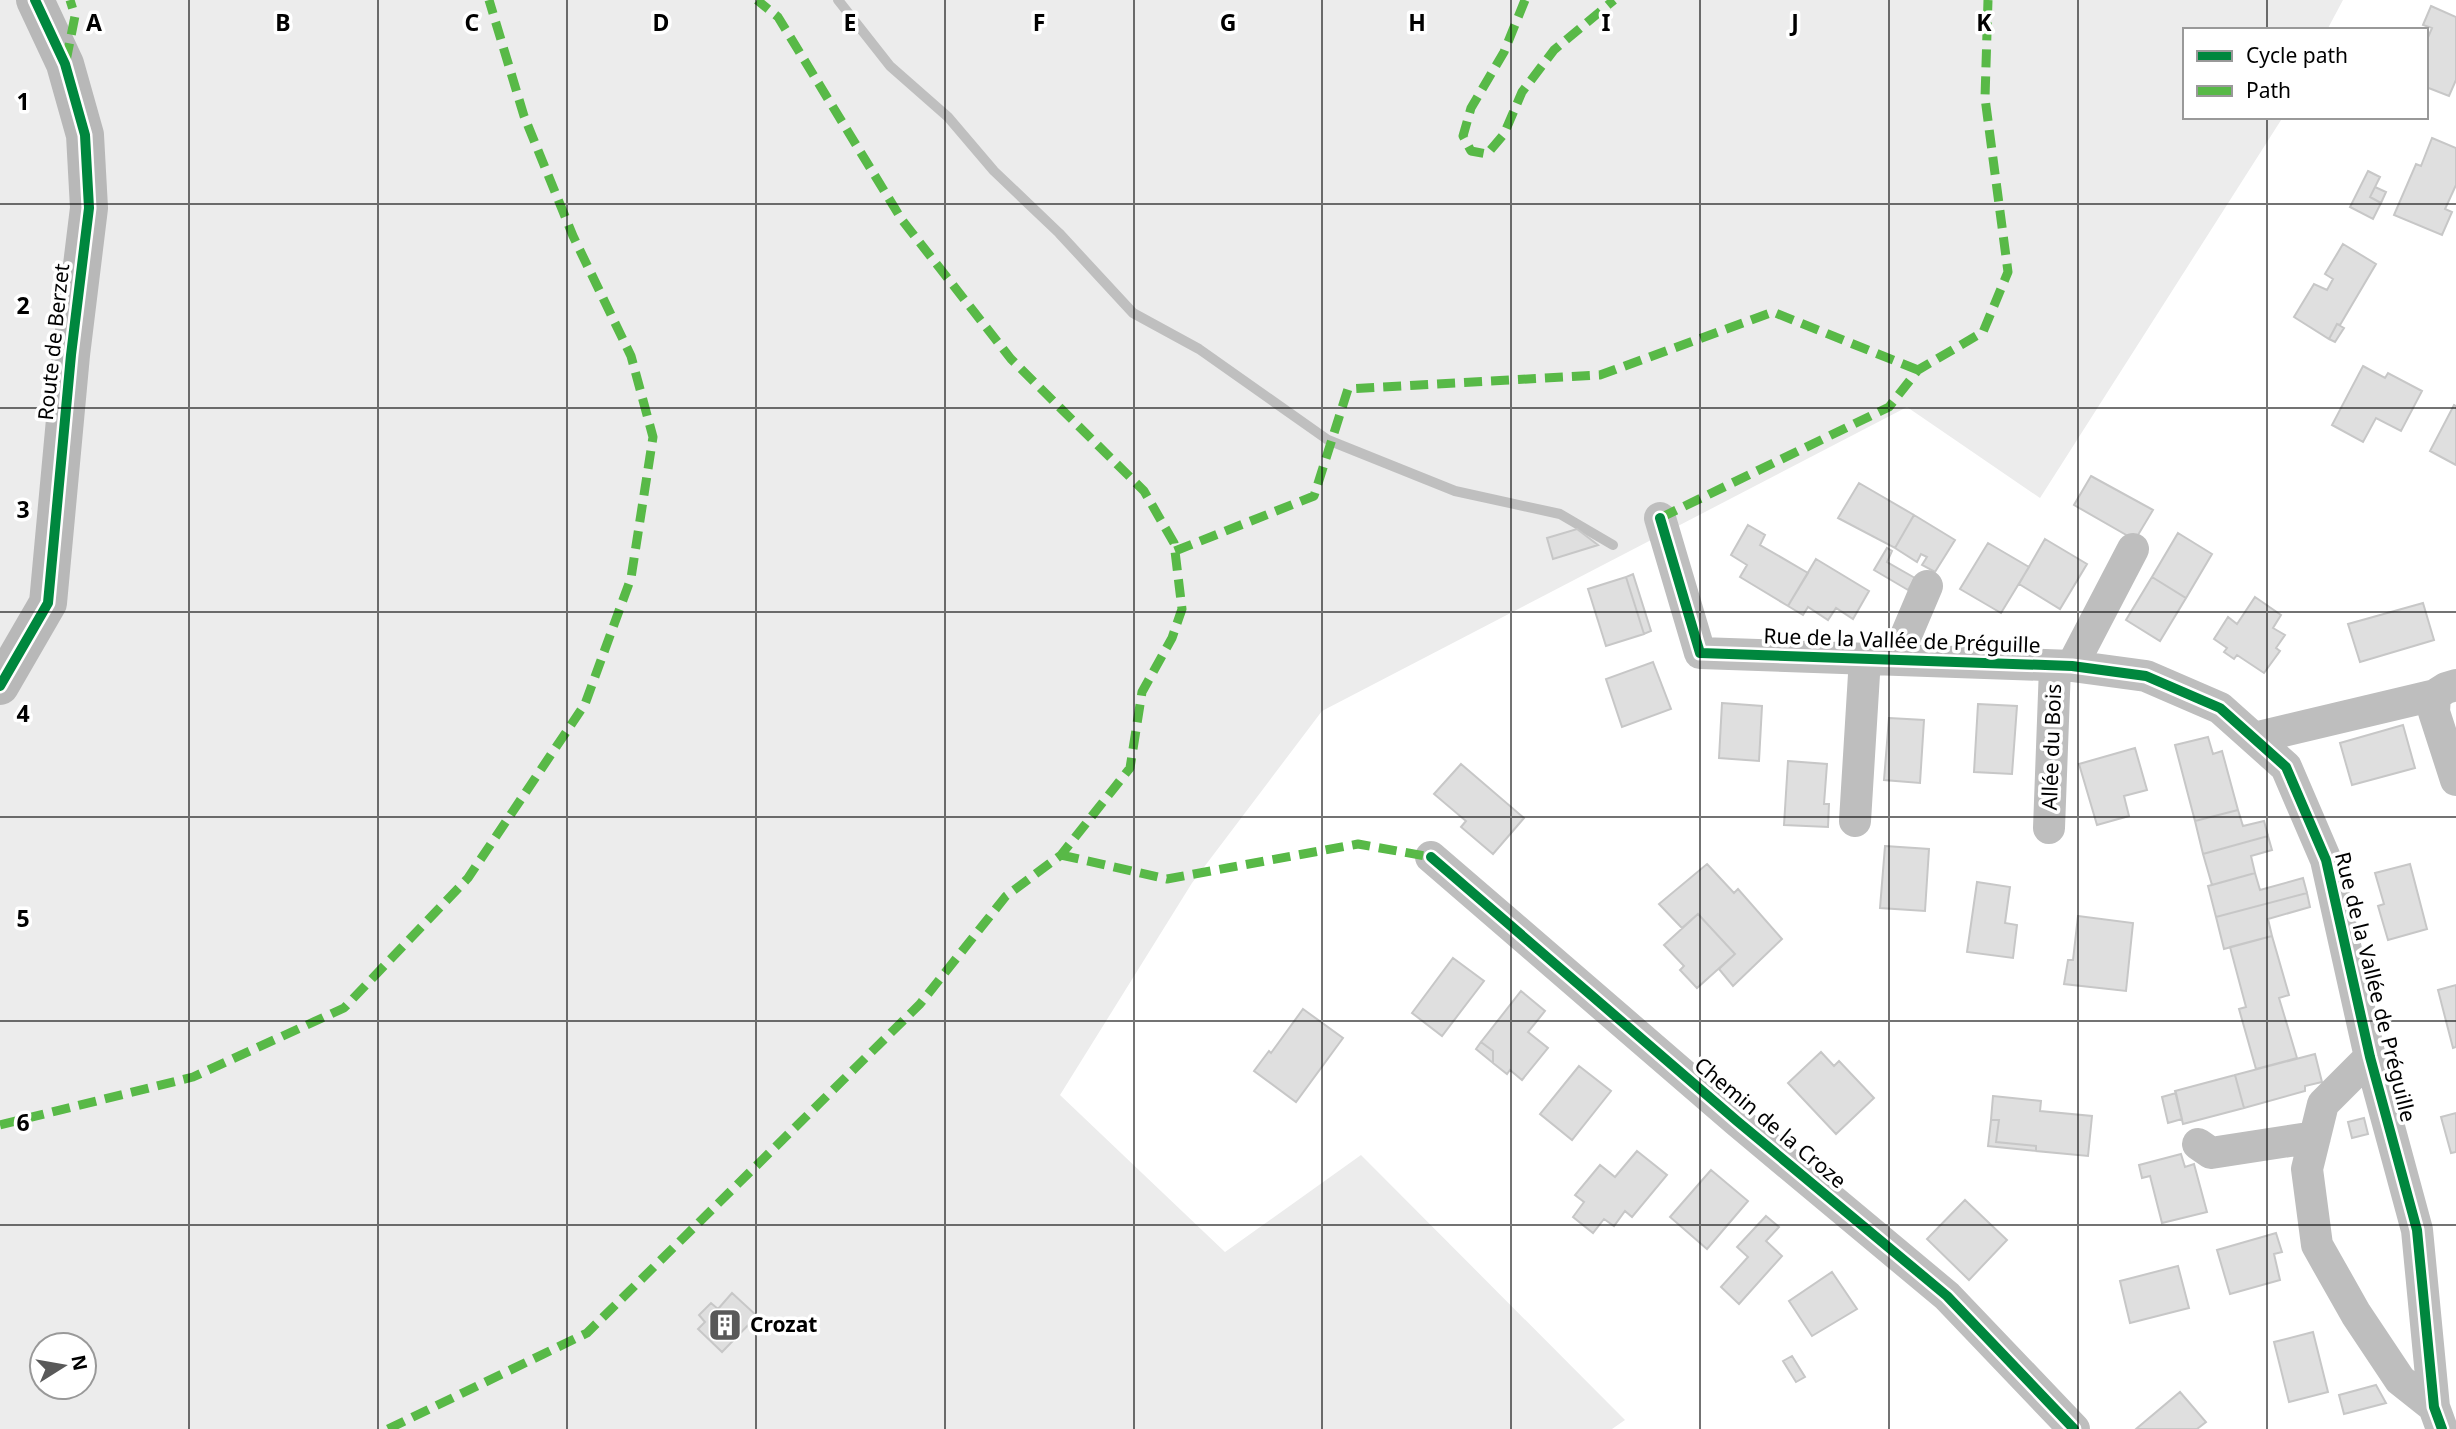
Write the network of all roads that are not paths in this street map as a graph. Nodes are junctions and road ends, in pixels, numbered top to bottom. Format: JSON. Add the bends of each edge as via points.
{"nodes":[{"id":1,"x":35,"y":0,"type":"edge"},
{"id":2,"x":1660,"y":518,"type":"dead end"},
{"id":3,"x":2133,"y":549,"type":"dead end"},
{"id":4,"x":1927,"y":586,"type":"dead end"},
{"id":5,"x":1880,"y":659,"type":"junction"},
{"id":6,"x":2063,"y":666,"type":"junction"},
{"id":7,"x":0,"y":685,"type":"edge"},
{"id":8,"x":2446,"y":690,"type":"edge"},
{"id":9,"x":2254,"y":738,"type":"junction"},
{"id":10,"x":2456,"y":780,"type":"edge"},
{"id":11,"x":1855,"y":821,"type":"dead end"},
{"id":12,"x":2049,"y":828,"type":"dead end"},
{"id":13,"x":1431,"y":857,"type":"dead end"},
{"id":14,"x":2370,"y":1056,"type":"junction"},
{"id":15,"x":2315,"y":1137,"type":"junction"},
{"id":16,"x":2198,"y":1144,"type":"dead end"},
{"id":17,"x":2438,"y":1418,"type":"edge"},
{"id":18,"x":2074,"y":1429,"type":"edge"}],
"edges":[{"from":1,"to":7,"type":"street","name":"Route de Berzet","via":[[65,64],[85,135],[89,208],[48,603]]},
{"from":2,"to":5,"type":"street","name":"Rue de la Vallée de Préguille","via":[[1700,653]]},
{"from":3,"to":6,"type":"street"},
{"from":4,"to":5,"type":"street"},
{"from":5,"to":6,"type":"street","name":"Rue de la Vallée de Préguille"},
{"from":5,"to":11,"type":"street"},
{"from":6,"to":9,"type":"street","name":"Rue de la Vallée de Préguille","via":[[2146,676],[2220,708]]},
{"from":6,"to":12,"type":"street","name":"Allée du Bois"},
{"from":8,"to":9,"type":"street"},
{"from":8,"to":10,"type":"street","via":[[2434,712]]},
{"from":9,"to":14,"type":"street","name":"Rue de la Vallée de Préguille","via":[[2286,767],[2326,860]]},
{"from":13,"to":18,"type":"street","name":"Chemin de la Croze","via":[[1947,1296]]},
{"from":14,"to":15,"type":"street","via":[[2323,1104]]},
{"from":14,"to":17,"type":"street","name":"Rue de la Vallée de Préguille","via":[[2417,1230]]},
{"from":15,"to":16,"type":"street","via":[[2211,1153]]},
{"from":15,"to":17,"type":"street","via":[[2308,1169],[2317,1245],[2400,1380]]}]}
